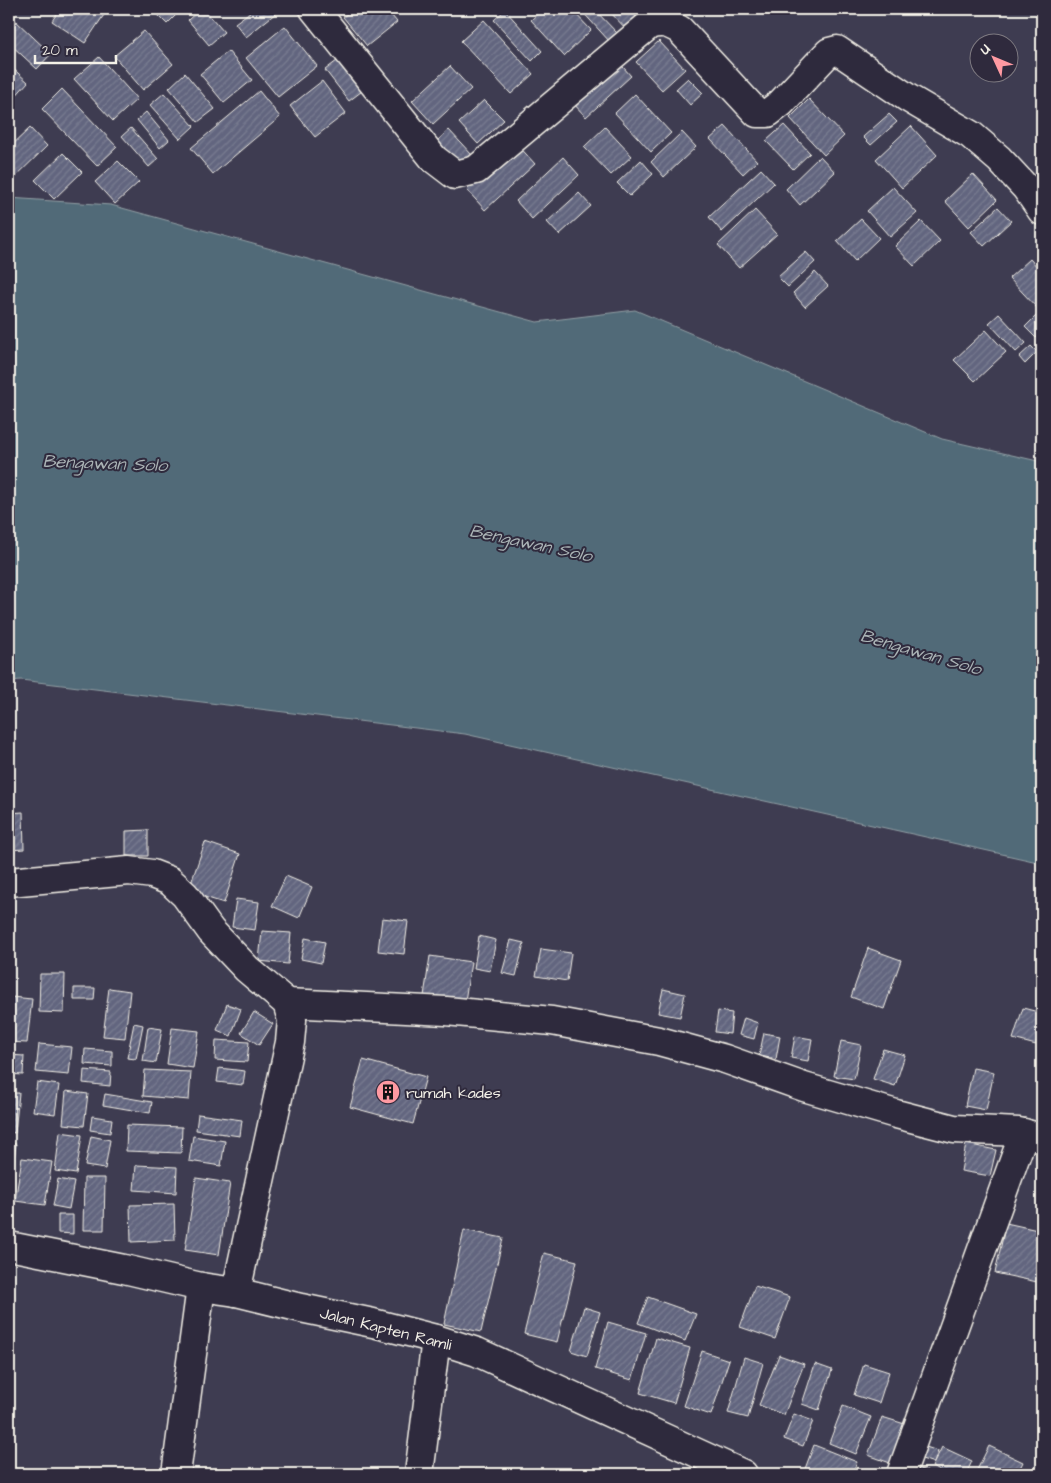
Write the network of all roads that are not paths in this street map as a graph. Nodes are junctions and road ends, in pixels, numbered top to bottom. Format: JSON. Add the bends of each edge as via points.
{"nodes":[{"id":1,"x":314,"y":9,"type":"edge"},
{"id":2,"x":1042,"y":211,"type":"edge"},
{"id":3,"x":9,"y":882,"type":"edge"},
{"id":4,"x":287,"y":1003,"type":"junction"},
{"id":5,"x":1033,"y":1136,"type":"edge"},
{"id":6,"x":9,"y":1246,"type":"edge"},
{"id":7,"x":201,"y":1287,"type":"junction"},
{"id":8,"x":236,"y":1292,"type":"junction"},
{"id":9,"x":436,"y":1338,"type":"junction"},
{"id":10,"x":176,"y":1474,"type":"edge"},
{"id":11,"x":419,"y":1474,"type":"edge"},
{"id":12,"x":742,"y":1474,"type":"edge"},
{"id":13,"x":901,"y":1474,"type":"edge"}],
"edges":[{"from":1,"to":2,"type":"street","via":[[434,159],[456,175],[476,170],[649,25],[659,22],[680,30],[757,113],[768,113],[828,52],[837,50],[908,98],[971,135],[1020,181]]},
{"from":3,"to":4,"type":"street","via":[[129,871],[152,874],[170,881],[185,895],[211,932]]},
{"from":4,"to":5,"type":"street","via":[[446,1011],[552,1021],[659,1041],[715,1056],[804,1087],[954,1129]]},
{"from":4,"to":8,"type":"street","via":[[292,1020],[290,1042]]},
{"from":5,"to":13,"type":"street"},
{"from":6,"to":7,"type":"street","name":"Jalan Kapten Ramli","via":[[124,1268]]},
{"from":7,"to":8,"type":"street","name":"Jalan Kapten Ramli"},
{"from":7,"to":10,"type":"street"},
{"from":8,"to":9,"type":"street","name":"Jalan Kapten Ramli"},
{"from":9,"to":11,"type":"street"},
{"from":9,"to":12,"type":"street","name":"Jalan Kapten Ramli","via":[[477,1352]]}]}
